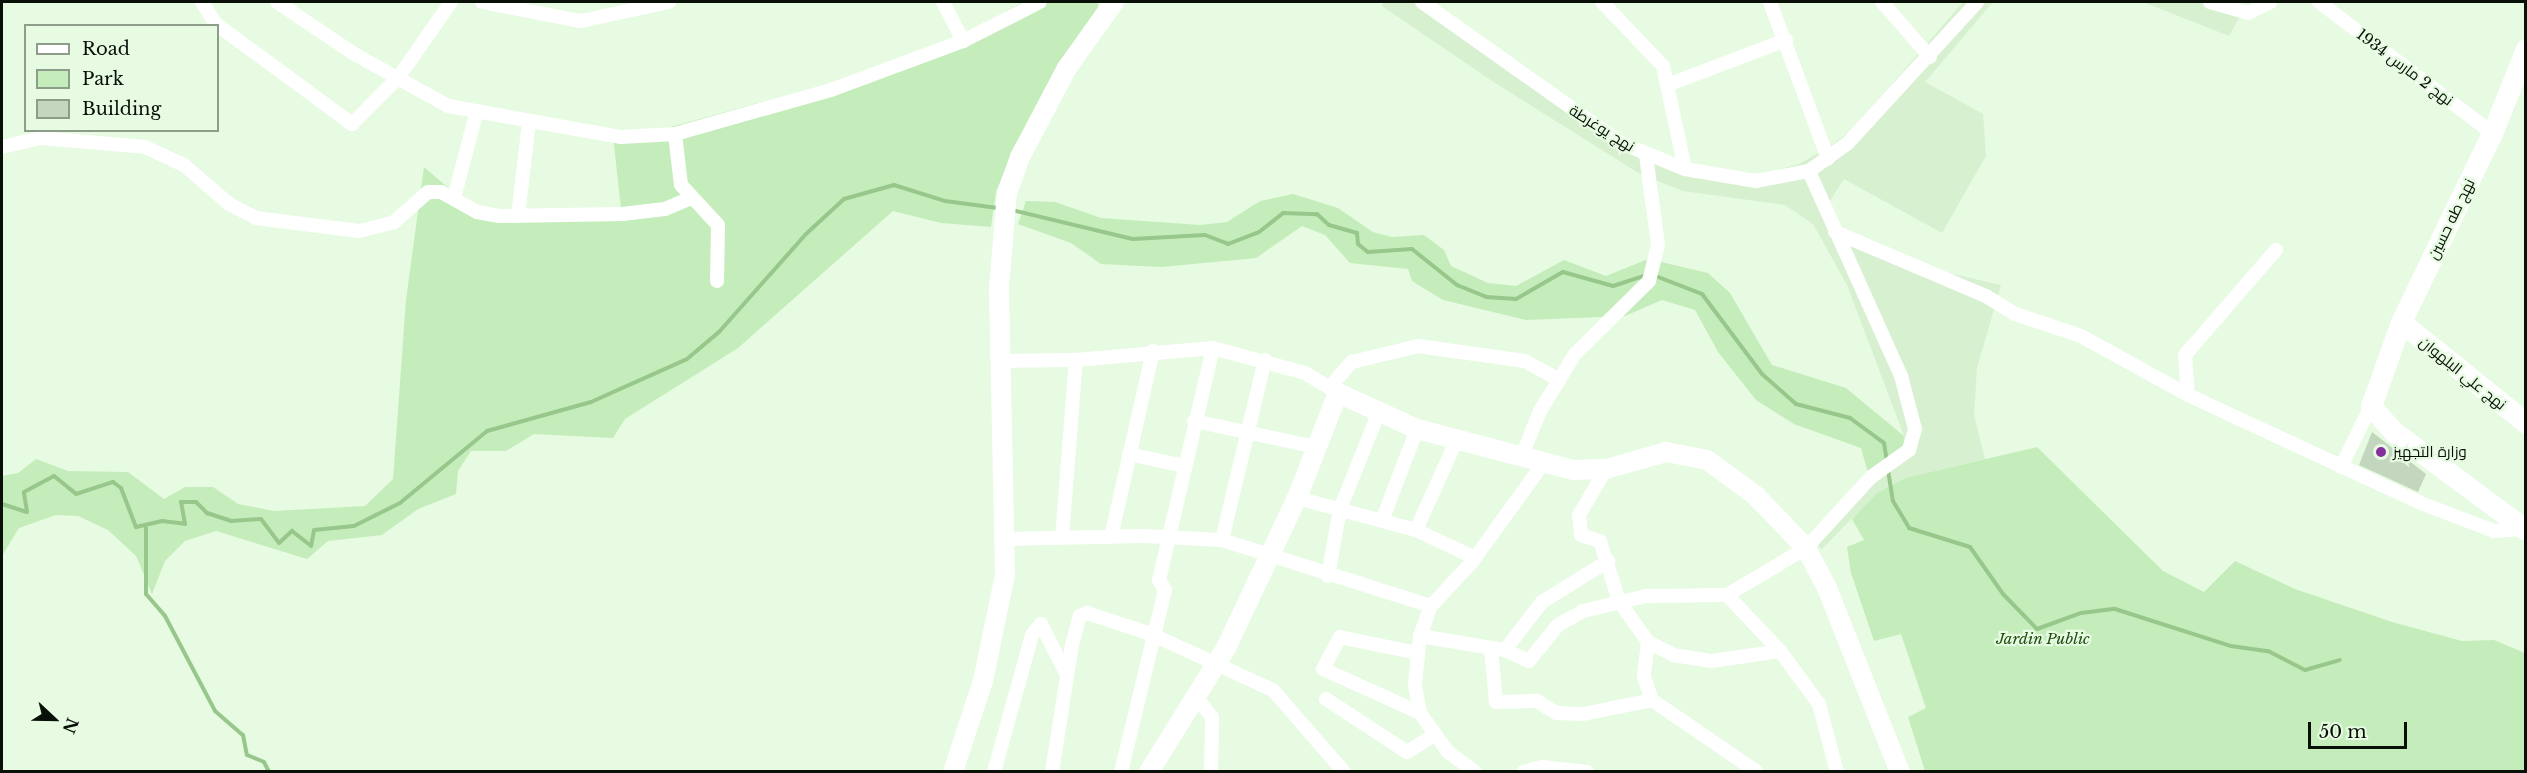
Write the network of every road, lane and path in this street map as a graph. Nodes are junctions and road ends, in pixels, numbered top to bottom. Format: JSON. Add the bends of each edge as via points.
{"nodes":[{"id":1,"x":202,"y":2,"type":"edge"},
{"id":2,"x":277,"y":2,"type":"edge"},
{"id":3,"x":451,"y":2,"type":"edge"},
{"id":4,"x":482,"y":2,"type":"edge"},
{"id":5,"x":669,"y":2,"type":"edge"},
{"id":6,"x":943,"y":2,"type":"edge"},
{"id":7,"x":1040,"y":2,"type":"edge"},
{"id":8,"x":1114,"y":2,"type":"edge"},
{"id":9,"x":1422,"y":2,"type":"edge"},
{"id":10,"x":1602,"y":2,"type":"edge"},
{"id":11,"x":1770,"y":2,"type":"edge"},
{"id":12,"x":1882,"y":2,"type":"edge"},
{"id":13,"x":1977,"y":2,"type":"edge"},
{"id":14,"x":2210,"y":2,"type":"edge"},
{"id":15,"x":2271,"y":2,"type":"edge"},
{"id":16,"x":2319,"y":2,"type":"edge"},
{"id":17,"x":216,"y":24,"type":"edge"},
{"id":18,"x":219,"y":26,"type":"edge"},
{"id":19,"x":1786,"y":40,"type":"junction"},
{"id":20,"x":963,"y":41,"type":"junction"},
{"id":21,"x":2526,"y":49,"type":"edge"},
{"id":22,"x":1930,"y":57,"type":"junction"},
{"id":23,"x":398,"y":78,"type":"junction"},
{"id":24,"x":2526,"y":83,"type":"edge"},
{"id":25,"x":1670,"y":84,"type":"junction"},
{"id":26,"x":476,"y":114,"type":"junction"},
{"id":27,"x":529,"y":122,"type":"junction"},
{"id":28,"x":2496,"y":124,"type":"junction"},
{"id":29,"x":675,"y":134,"type":"junction"},
{"id":30,"x":2,"y":147,"type":"edge"},
{"id":31,"x":1646,"y":155,"type":"junction"},
{"id":32,"x":1828,"y":159,"type":"junction"},
{"id":33,"x":1685,"y":169,"type":"junction"},
{"id":34,"x":1809,"y":171,"type":"junction"},
{"id":35,"x":454,"y":198,"type":"junction"},
{"id":36,"x":688,"y":199,"type":"junction"},
{"id":37,"x":518,"y":216,"type":"junction"},
{"id":38,"x":1835,"y":232,"type":"junction"},
{"id":39,"x":2276,"y":250,"type":"dead end"},
{"id":40,"x":717,"y":281,"type":"dead end"},
{"id":41,"x":2401,"y":322,"type":"junction"},
{"id":42,"x":1213,"y":348,"type":"junction"},
{"id":43,"x":1153,"y":351,"type":"junction"},
{"id":44,"x":1076,"y":360,"type":"junction"},
{"id":45,"x":1265,"y":360,"type":"junction"},
{"id":46,"x":1001,"y":361,"type":"junction"},
{"id":47,"x":1558,"y":379,"type":"junction"},
{"id":48,"x":1334,"y":390,"type":"junction"},
{"id":49,"x":2188,"y":395,"type":"junction"},
{"id":50,"x":2371,"y":406,"type":"junction"},
{"id":51,"x":1378,"y":414,"type":"junction"},
{"id":52,"x":2523,"y":415,"type":"edge"},
{"id":53,"x":1194,"y":421,"type":"junction"},
{"id":54,"x":1417,"y":429,"type":"junction"},
{"id":55,"x":1249,"y":433,"type":"junction"},
{"id":56,"x":1457,"y":439,"type":"junction"},
{"id":57,"x":1316,"y":447,"type":"junction"},
{"id":58,"x":1129,"y":454,"type":"junction"},
{"id":59,"x":1521,"y":458,"type":"junction"},
{"id":60,"x":1543,"y":464,"type":"junction"},
{"id":61,"x":1184,"y":466,"type":"junction"},
{"id":62,"x":2341,"y":467,"type":"junction"},
{"id":63,"x":1606,"y":469,"type":"junction"},
{"id":64,"x":1297,"y":498,"type":"junction"},
{"id":65,"x":1340,"y":509,"type":"junction"},
{"id":66,"x":1383,"y":518,"type":"junction"},
{"id":67,"x":1416,"y":530,"type":"junction"},
{"id":68,"x":2525,"y":530,"type":"edge"},
{"id":69,"x":1062,"y":537,"type":"junction"},
{"id":70,"x":1111,"y":537,"type":"junction"},
{"id":71,"x":1168,"y":537,"type":"junction"},
{"id":72,"x":1008,"y":539,"type":"junction"},
{"id":73,"x":1222,"y":540,"type":"junction"},
{"id":74,"x":1806,"y":548,"type":"junction"},
{"id":75,"x":1268,"y":557,"type":"junction"},
{"id":76,"x":1475,"y":558,"type":"junction"},
{"id":77,"x":1608,"y":561,"type":"junction"},
{"id":78,"x":1328,"y":576,"type":"junction"},
{"id":79,"x":1727,"y":595,"type":"junction"},
{"id":80,"x":1619,"y":601,"type":"junction"},
{"id":81,"x":1431,"y":606,"type":"junction"},
{"id":82,"x":1151,"y":634,"type":"junction"},
{"id":83,"x":1419,"y":636,"type":"junction"},
{"id":84,"x":1648,"y":642,"type":"junction"},
{"id":85,"x":1498,"y":650,"type":"junction"},
{"id":86,"x":1780,"y":651,"type":"junction"},
{"id":87,"x":1417,"y":653,"type":"junction"},
{"id":88,"x":1216,"y":667,"type":"junction"},
{"id":89,"x":1066,"y":674,"type":"junction"},
{"id":90,"x":1197,"y":698,"type":"junction"},
{"id":91,"x":1326,"y":699,"type":"dead end"},
{"id":92,"x":1652,"y":700,"type":"junction"},
{"id":93,"x":1420,"y":713,"type":"junction"},
{"id":94,"x":1432,"y":736,"type":"junction"},
{"id":95,"x":957,"y":770,"type":"edge"},
{"id":96,"x":994,"y":771,"type":"edge"},
{"id":97,"x":1052,"y":771,"type":"edge"},
{"id":98,"x":1121,"y":771,"type":"edge"},
{"id":99,"x":1149,"y":771,"type":"edge"},
{"id":100,"x":1211,"y":771,"type":"edge"},
{"id":101,"x":1344,"y":771,"type":"edge"},
{"id":102,"x":1475,"y":771,"type":"edge"},
{"id":103,"x":1523,"y":771,"type":"edge"},
{"id":104,"x":1587,"y":771,"type":"edge"},
{"id":105,"x":1757,"y":771,"type":"edge"},
{"id":106,"x":1837,"y":771,"type":"edge"},
{"id":107,"x":1900,"y":771,"type":"edge"}],
"edges":[{"from":1,"to":17,"type":"street"},
{"from":2,"to":23,"type":"street"},
{"from":3,"to":23,"type":"street"},
{"from":4,"to":5,"type":"street","via":[[581,21]]},
{"from":6,"to":20,"type":"street"},
{"from":7,"to":20,"type":"street"},
{"from":8,"to":46,"type":"street","via":[[1067,68],[1020,157],[1007,193],[1002,223]]},
{"from":9,"to":31,"type":"street","name":"نهج يوغرطة","via":[[1591,124]]},
{"from":10,"to":25,"type":"street","via":[[1663,66]]},
{"from":11,"to":19,"type":"street"},
{"from":12,"to":22,"type":"street"},
{"from":13,"to":22,"type":"street"},
{"from":14,"to":15,"type":"street","via":[[2248,13]]},
{"from":16,"to":28,"type":"street","name":"نهج 2 مارس 1934"},
{"from":18,"to":23,"type":"street","via":[[352,123]]},
{"from":19,"to":25,"type":"street"},
{"from":19,"to":32,"type":"street"},
{"from":20,"to":29,"type":"street","via":[[831,90]]},
{"from":21,"to":28,"type":"main road","name":"نهج طه حسين"},
{"from":22,"to":32,"type":"street","via":[[1867,127]]},
{"from":23,"to":26,"type":"street"},
{"from":24,"to":28,"type":"main road","name":"نهج طه حسين"},
{"from":25,"to":33,"type":"street"},
{"from":26,"to":27,"type":"street"},
{"from":26,"to":35,"type":"street"},
{"from":27,"to":29,"type":"street","via":[[597,135]]},
{"from":27,"to":37,"type":"street"},
{"from":28,"to":41,"type":"main road","name":"نهج طه حسين"},
{"from":29,"to":36,"type":"street"},
{"from":30,"to":35,"type":"street","via":[[53,138],[145,147],[184,165],[229,204],[256,218],[359,231],[394,222],[423,194],[441,192]]},
{"from":31,"to":33,"type":"street","name":"نهج يوغرطة"},
{"from":31,"to":47,"type":"street","via":[[1658,245],[1649,281],[1625,308],[1599,325]]},
{"from":32,"to":34,"type":"street"},
{"from":33,"to":34,"type":"street","name":"نهج يوغرطة","via":[[1756,181]]},
{"from":34,"to":38,"type":"street"},
{"from":35,"to":37,"type":"street","via":[[477,212]]},
{"from":36,"to":37,"type":"street","via":[[665,209],[622,214]]},
{"from":36,"to":40,"type":"street","via":[[716,219]]},
{"from":38,"to":49,"type":"street","via":[[1986,296],[2015,314],[2081,336]]},
{"from":38,"to":74,"type":"street","via":[[1901,376],[1915,429],[1914,442],[1901,458],[1871,477]]},
{"from":39,"to":49,"type":"street","via":[[2185,355]]},
{"from":41,"to":50,"type":"main road","name":"نهج طه حسين"},
{"from":41,"to":52,"type":"main road","name":"نهج علي البلهوان"},
{"from":42,"to":43,"type":"street"},
{"from":42,"to":45,"type":"street"},
{"from":42,"to":53,"type":"street"},
{"from":43,"to":44,"type":"street"},
{"from":43,"to":58,"type":"street"},
{"from":44,"to":46,"type":"street"},
{"from":44,"to":69,"type":"street"},
{"from":45,"to":48,"type":"street"},
{"from":45,"to":55,"type":"street"},
{"from":46,"to":72,"type":"street"},
{"from":47,"to":48,"type":"street","via":[[1525,361],[1418,346],[1352,362]]},
{"from":47,"to":59,"type":"street"},
{"from":48,"to":51,"type":"street"},
{"from":48,"to":57,"type":"street"},
{"from":49,"to":62,"type":"street"},
{"from":50,"to":62,"type":"street"},
{"from":50,"to":68,"type":"main road","via":[[2394,432]]},
{"from":51,"to":54,"type":"street"},
{"from":51,"to":65,"type":"street"},
{"from":53,"to":55,"type":"street"},
{"from":53,"to":61,"type":"street"},
{"from":54,"to":56,"type":"street"},
{"from":54,"to":66,"type":"street"},
{"from":55,"to":57,"type":"street"},
{"from":55,"to":73,"type":"street"},
{"from":56,"to":59,"type":"street"},
{"from":56,"to":67,"type":"street"},
{"from":57,"to":64,"type":"street"},
{"from":58,"to":61,"type":"street"},
{"from":58,"to":70,"type":"street"},
{"from":59,"to":60,"type":"street"},
{"from":60,"to":63,"type":"street"},
{"from":60,"to":76,"type":"street"},
{"from":61,"to":71,"type":"street"},
{"from":62,"to":68,"type":"street","via":[[2494,531]]},
{"from":63,"to":74,"type":"street","via":[[1666,452],[1707,460],[1755,495]]},
{"from":63,"to":77,"type":"street","via":[[1578,521],[1581,535],[1600,541]]},
{"from":64,"to":65,"type":"street"},
{"from":64,"to":75,"type":"street"},
{"from":65,"to":66,"type":"street"},
{"from":65,"to":78,"type":"street"},
{"from":66,"to":67,"type":"street"},
{"from":67,"to":76,"type":"street"},
{"from":69,"to":70,"type":"street"},
{"from":69,"to":72,"type":"street"},
{"from":70,"to":71,"type":"street"},
{"from":71,"to":73,"type":"street"},
{"from":71,"to":82,"type":"street","via":[[1159,583],[1165,590]]},
{"from":72,"to":95,"type":"street","via":[[1003,597]]},
{"from":73,"to":75,"type":"street"},
{"from":74,"to":79,"type":"street"},
{"from":74,"to":107,"type":"street","via":[[1831,596]]},
{"from":75,"to":78,"type":"street"},
{"from":75,"to":88,"type":"street"},
{"from":76,"to":81,"type":"street"},
{"from":77,"to":80,"type":"street"},
{"from":77,"to":85,"type":"street","via":[[1542,602]]},
{"from":78,"to":81,"type":"street"},
{"from":79,"to":80,"type":"street","via":[[1658,595]]},
{"from":79,"to":86,"type":"street"},
{"from":80,"to":84,"type":"street"},
{"from":80,"to":85,"type":"street","via":[[1558,625],[1529,661]]},
{"from":81,"to":83,"type":"street"},
{"from":82,"to":88,"type":"street"},
{"from":82,"to":89,"type":"street","via":[[1083,614]]},
{"from":82,"to":98,"type":"street"},
{"from":83,"to":85,"type":"street"},
{"from":83,"to":87,"type":"street"},
{"from":84,"to":86,"type":"street","via":[[1673,655],[1712,661]]},
{"from":84,"to":92,"type":"street","via":[[1644,678]]},
{"from":85,"to":92,"type":"street","via":[[1496,702],[1537,701],[1556,713],[1583,714]]},
{"from":86,"to":106,"type":"street","via":[[1819,704]]},
{"from":87,"to":93,"type":"street"},
{"from":87,"to":93,"type":"street","via":[[1340,638],[1323,669]]},
{"from":88,"to":90,"type":"street"},
{"from":88,"to":101,"type":"street","via":[[1282,697]]},
{"from":89,"to":96,"type":"street","via":[[1041,624],[1032,634]]},
{"from":89,"to":97,"type":"street"},
{"from":90,"to":99,"type":"street"},
{"from":90,"to":100,"type":"street","via":[[1212,717]]},
{"from":91,"to":94,"type":"street","via":[[1407,752]]},
{"from":92,"to":105,"type":"street"},
{"from":93,"to":94,"type":"street"},
{"from":94,"to":102,"type":"street"},
{"from":103,"to":104,"type":"street","via":[[1542,767]]}]}
